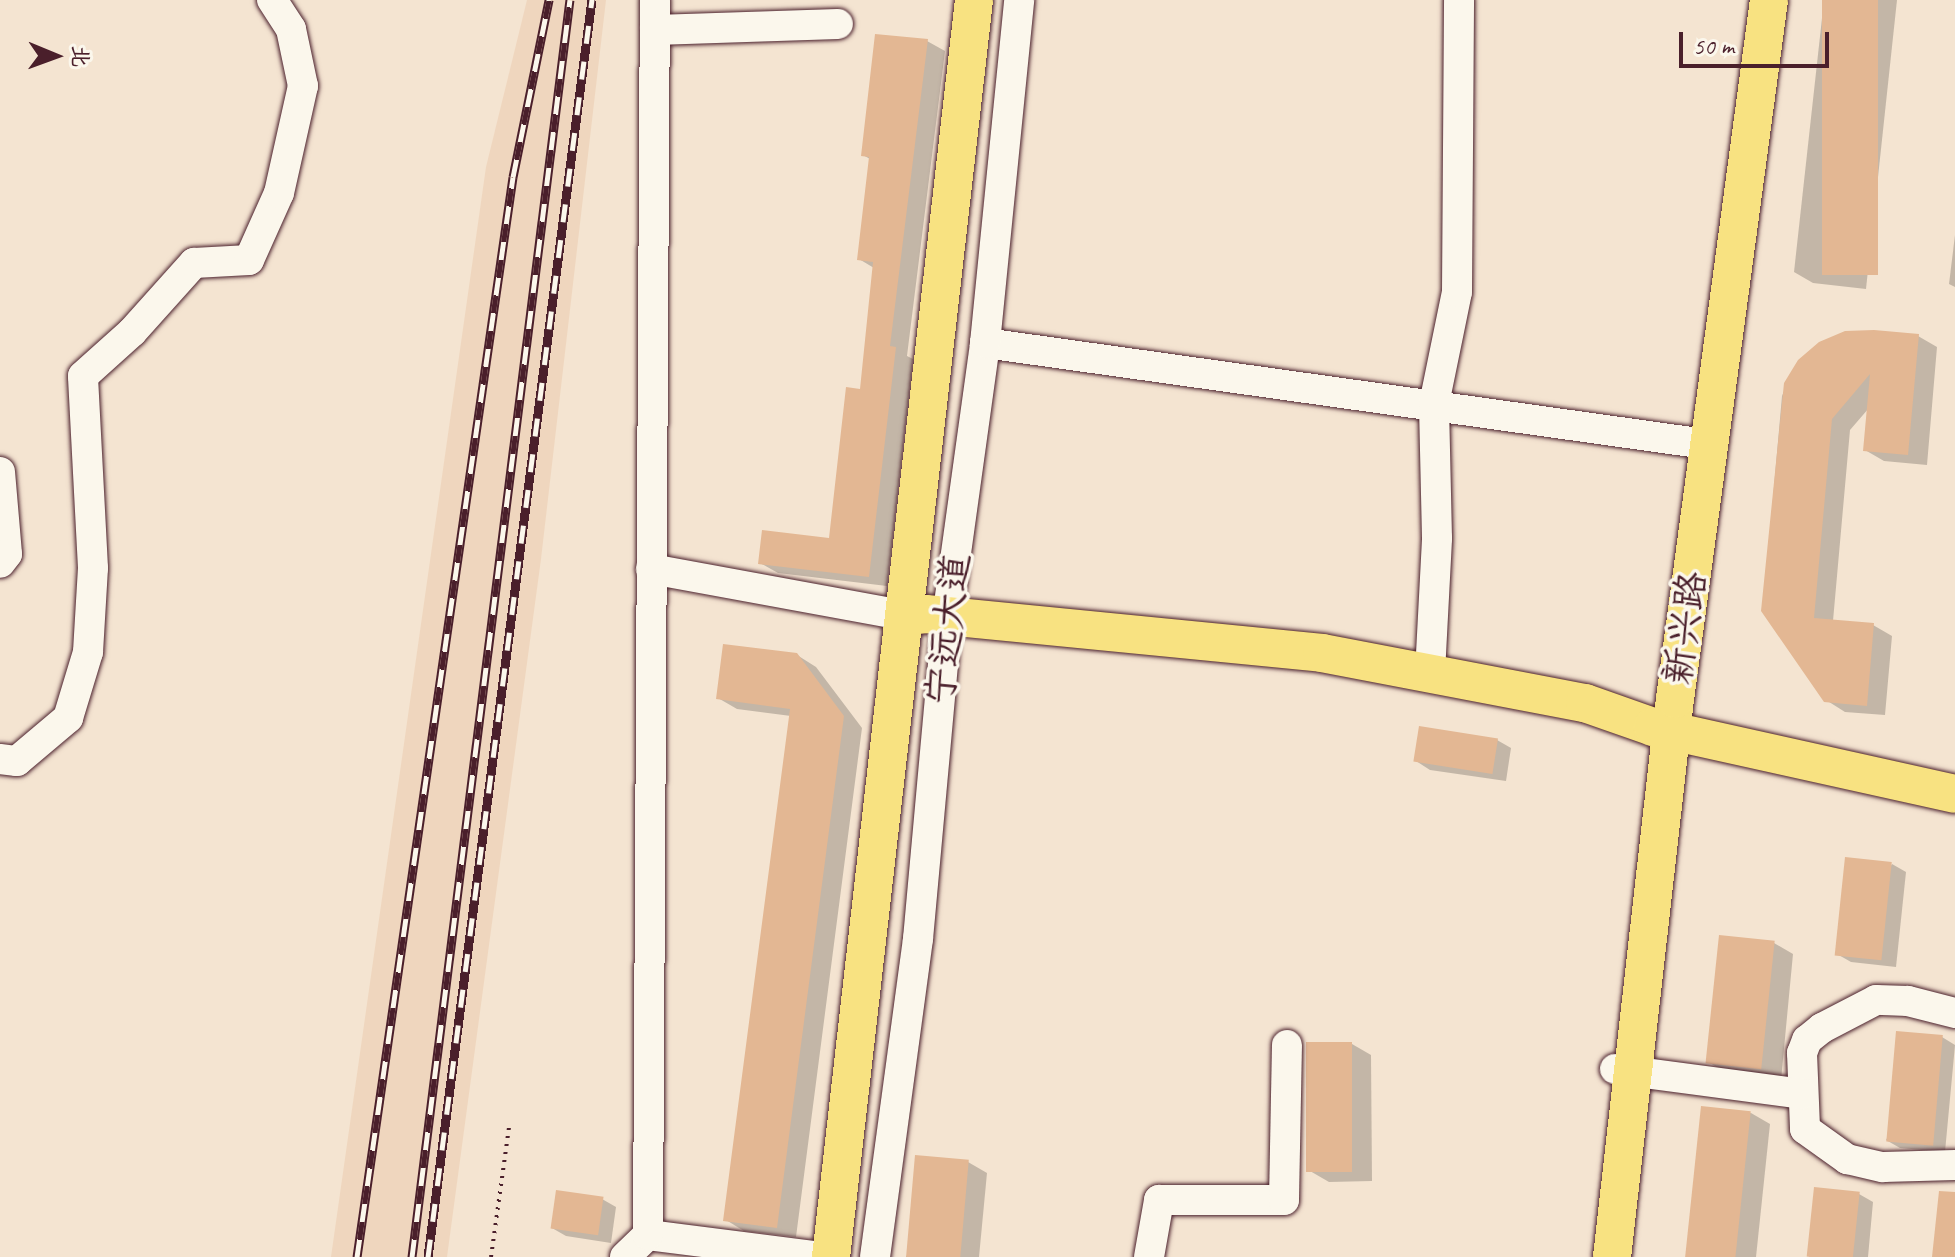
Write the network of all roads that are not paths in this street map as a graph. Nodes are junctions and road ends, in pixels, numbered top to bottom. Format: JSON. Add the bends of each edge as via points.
{"nodes":[{"id":1,"x":272,"y":0,"type":"edge"},
{"id":2,"x":974,"y":0,"type":"edge"},
{"id":3,"x":996,"y":0,"type":"edge"},
{"id":4,"x":1019,"y":0,"type":"edge"},
{"id":5,"x":1459,"y":0,"type":"edge"},
{"id":6,"x":1751,"y":0,"type":"edge"},
{"id":7,"x":1769,"y":0,"type":"edge"},
{"id":8,"x":655,"y":15,"type":"edge"},
{"id":9,"x":838,"y":24,"type":"dead end"},
{"id":10,"x":985,"y":343,"type":"junction"},
{"id":11,"x":1434,"y":404,"type":"junction"},
{"id":12,"x":1691,"y":442,"type":"junction"},
{"id":13,"x":0,"y":472,"type":"edge"},
{"id":14,"x":0,"y":563,"type":"edge"},
{"id":15,"x":651,"y":569,"type":"junction"},
{"id":16,"x":927,"y":616,"type":"junction"},
{"id":17,"x":1430,"y":673,"type":"junction"},
{"id":18,"x":1663,"y":728,"type":"junction"},
{"id":19,"x":0,"y":759,"type":"edge"},
{"id":20,"x":1955,"y":794,"type":"edge"},
{"id":21,"x":1955,"y":1013,"type":"edge"},
{"id":22,"x":1287,"y":1045,"type":"dead end"},
{"id":23,"x":1624,"y":1070,"type":"junction"},
{"id":24,"x":1802,"y":1094,"type":"junction"},
{"id":25,"x":1955,"y":1165,"type":"edge"},
{"id":26,"x":648,"y":1235,"type":"junction"},
{"id":27,"x":625,"y":1257,"type":"edge"},
{"id":28,"x":823,"y":1257,"type":"edge"},
{"id":29,"x":831,"y":1257,"type":"edge"},
{"id":30,"x":854,"y":1257,"type":"edge"},
{"id":31,"x":875,"y":1257,"type":"edge"},
{"id":32,"x":1149,"y":1257,"type":"edge"},
{"id":33,"x":1594,"y":1257,"type":"edge"},
{"id":34,"x":1612,"y":1257,"type":"edge"}],
"edges":[{"from":1,"to":19,"type":"street","via":[[291,29],[303,86],[279,193],[249,260],[194,263],[132,332],[83,376],[93,568],[88,652],[68,718],[17,761]]},
{"from":2,"to":16,"type":"main road","name":"宁远大道"},
{"from":3,"to":16,"type":"main road","name":"宁远大道"},
{"from":4,"to":10,"type":"street","name":"宁远大道"},
{"from":5,"to":11,"type":"street","via":[[1457,292]]},
{"from":6,"to":12,"type":"main road","name":"新兴路"},
{"from":7,"to":18,"type":"main road","name":"新兴路"},
{"from":8,"to":9,"type":"street"},
{"from":8,"to":15,"type":"street"},
{"from":10,"to":11,"type":"street"},
{"from":10,"to":16,"type":"street","name":"宁远大道"},
{"from":11,"to":12,"type":"street"},
{"from":11,"to":17,"type":"street","via":[[1437,538]]},
{"from":12,"to":18,"type":"main road","name":"新兴路"},
{"from":13,"to":14,"type":"street","via":[[7,554]]},
{"from":15,"to":16,"type":"street"},
{"from":15,"to":26,"type":"street"},
{"from":16,"to":17,"type":"main road","via":[[1322,653]]},
{"from":16,"to":29,"type":"main road","name":"宁远大道"},
{"from":16,"to":30,"type":"main road","name":"宁远大道"},
{"from":16,"to":31,"type":"street","name":"宁远大道","via":[[918,939]]},
{"from":17,"to":18,"type":"main road","via":[[1585,703]]},
{"from":18,"to":20,"type":"main road"},
{"from":18,"to":23,"type":"main road","name":"新兴路"},
{"from":21,"to":24,"type":"street","via":[[1908,1001],[1876,1000],[1850,1013],[1807,1040]]},
{"from":22,"to":32,"type":"street","via":[[1284,1200],[1159,1200]]},
{"from":23,"to":24,"type":"street"},
{"from":23,"to":33,"type":"main road","name":"新兴路"},
{"from":23,"to":34,"type":"main road","name":"新兴路"},
{"from":24,"to":25,"type":"street","via":[[1805,1129],[1847,1159],[1883,1167]]},
{"from":26,"to":27,"type":"street"},
{"from":26,"to":28,"type":"street"}]}
